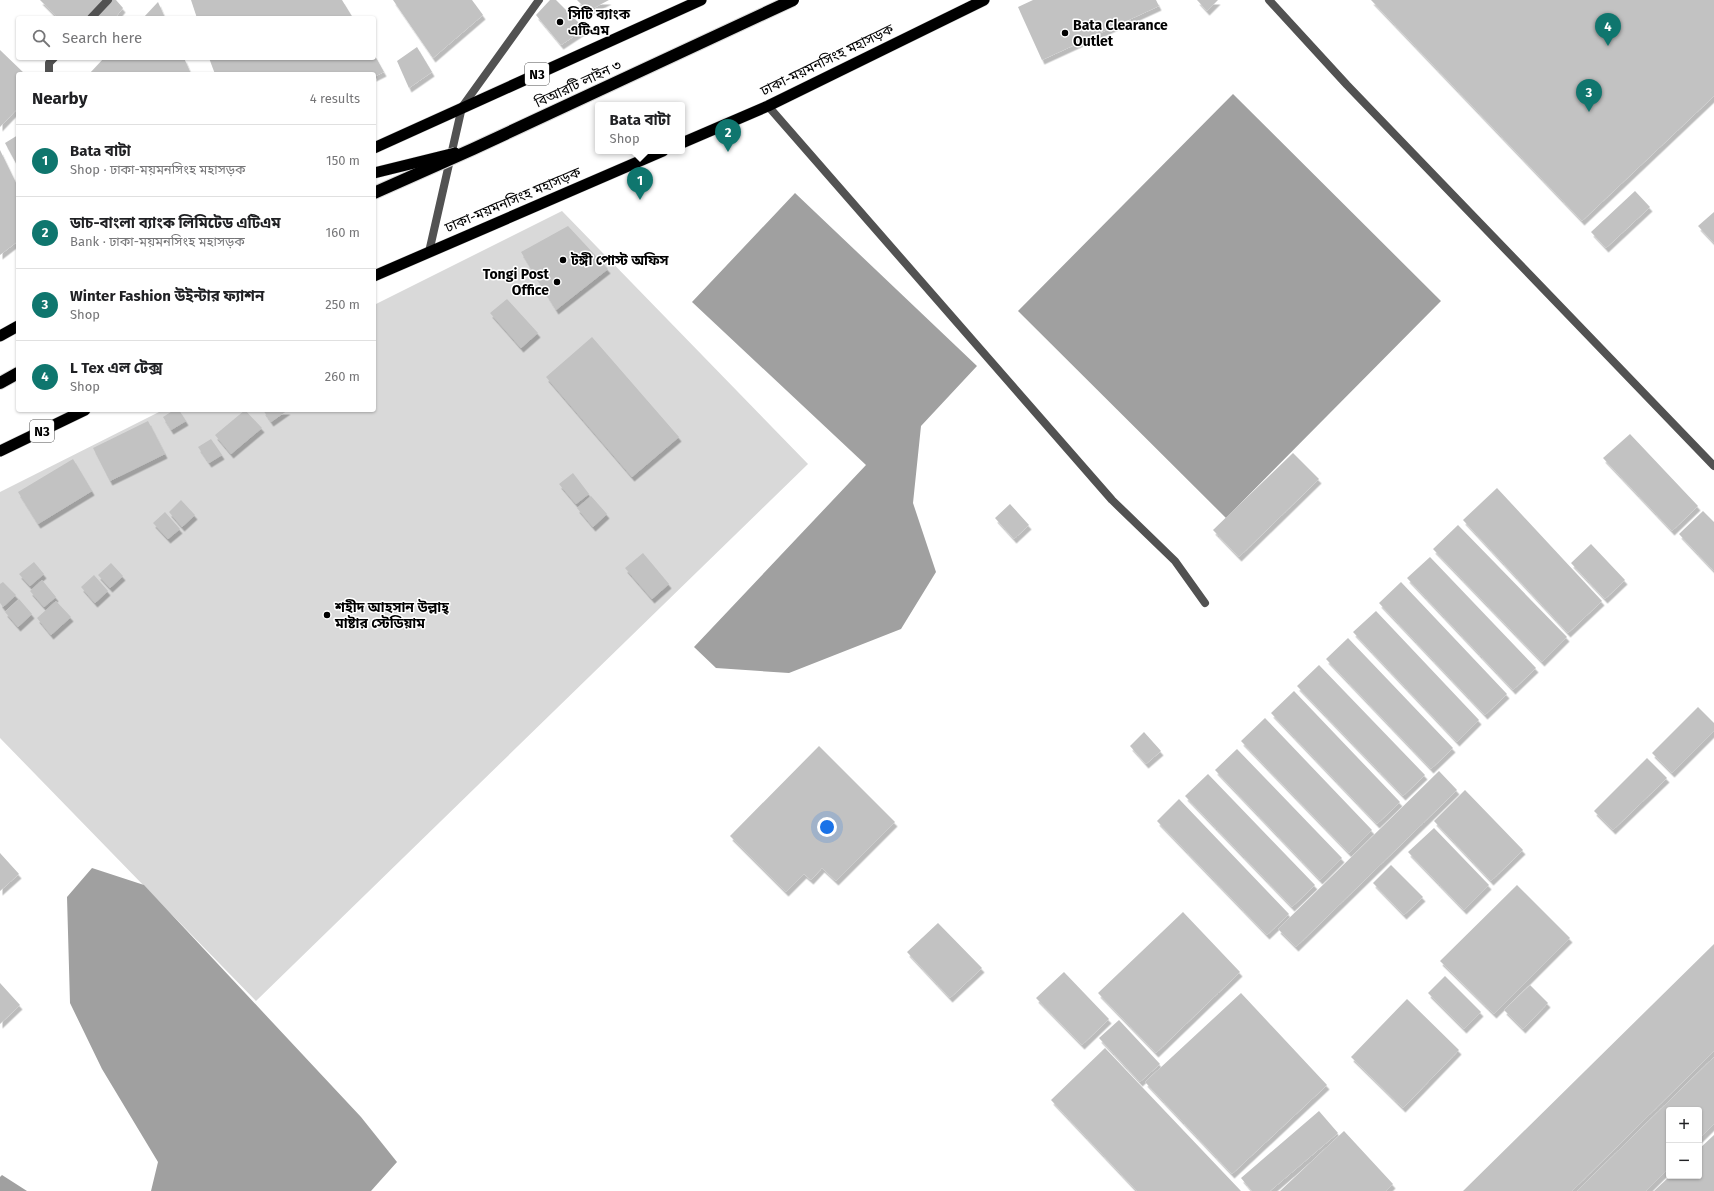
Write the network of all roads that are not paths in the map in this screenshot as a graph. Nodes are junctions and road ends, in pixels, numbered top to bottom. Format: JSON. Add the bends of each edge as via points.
{"nodes":[{"id":1,"x":108,"y":0,"type":"edge"},
{"id":2,"x":539,"y":0,"type":"edge"},
{"id":3,"x":701,"y":0,"type":"edge"},
{"id":4,"x":793,"y":0,"type":"edge"},
{"id":5,"x":984,"y":0,"type":"edge"},
{"id":6,"x":1269,"y":0,"type":"edge"},
{"id":7,"x":93,"y":16,"type":"edge"},
{"id":8,"x":52,"y":60,"type":"edge"},
{"id":9,"x":49,"y":72,"type":"edge"},
{"id":10,"x":768,"y":106,"type":"junction"},
{"id":11,"x":462,"y":107,"type":"junction"},
{"id":12,"x":685,"y":142,"type":"edge"},
{"id":13,"x":376,"y":147,"type":"edge"},
{"id":14,"x":473,"y":149,"type":"junction"},
{"id":15,"x":656,"y":154,"type":"edge"},
{"id":16,"x":376,"y":173,"type":"edge"},
{"id":17,"x":376,"y":191,"type":"edge"},
{"id":18,"x":428,"y":252,"type":"junction"},
{"id":19,"x":376,"y":275,"type":"edge"},
{"id":20,"x":16,"y":327,"type":"edge"},
{"id":21,"x":0,"y":336,"type":"edge"},
{"id":22,"x":16,"y":374,"type":"edge"},
{"id":23,"x":0,"y":383,"type":"edge"},
{"id":24,"x":81,"y":412,"type":"edge"},
{"id":25,"x":0,"y":451,"type":"edge"},
{"id":26,"x":1714,"y":466,"type":"edge"},
{"id":27,"x":1205,"y":603,"type":"dead end"}],
"edges":[{"from":1,"to":7,"type":"street"},
{"from":2,"to":11,"type":"street"},
{"from":3,"to":11,"type":"highway","number":"N3"},
{"from":4,"to":14,"type":"highway","name":"বিআরটি লাইন ৩","bridge":true},
{"from":5,"to":10,"type":"highway","name":"ঢাকা-ময়মনসিংহ মহাসড়ক"},
{"from":6,"to":26,"type":"street"},
{"from":8,"to":9,"type":"street","via":[[49,63]]},
{"from":10,"to":12,"type":"highway","name":"ঢাকা-ময়মনসিংহ মহাসড়ক"},
{"from":10,"to":27,"type":"street","via":[[1112,500],[1175,561]]},
{"from":11,"to":13,"type":"highway","number":"N3"},
{"from":11,"to":18,"type":"street"},
{"from":14,"to":16,"type":"highway","bridge":true},
{"from":14,"to":17,"type":"highway","name":"বিআরটি লাইন ৩","bridge":true},
{"from":15,"to":18,"type":"highway","name":"ঢাকা-ময়মনসিংহ মহাসড়ক"},
{"from":18,"to":19,"type":"highway","name":"ঢাকা-ময়মনসিংহ মহাসড়ক"},
{"from":20,"to":21,"type":"highway"},
{"from":22,"to":23,"type":"highway"},
{"from":24,"to":25,"type":"highway","number":"N3"}]}
